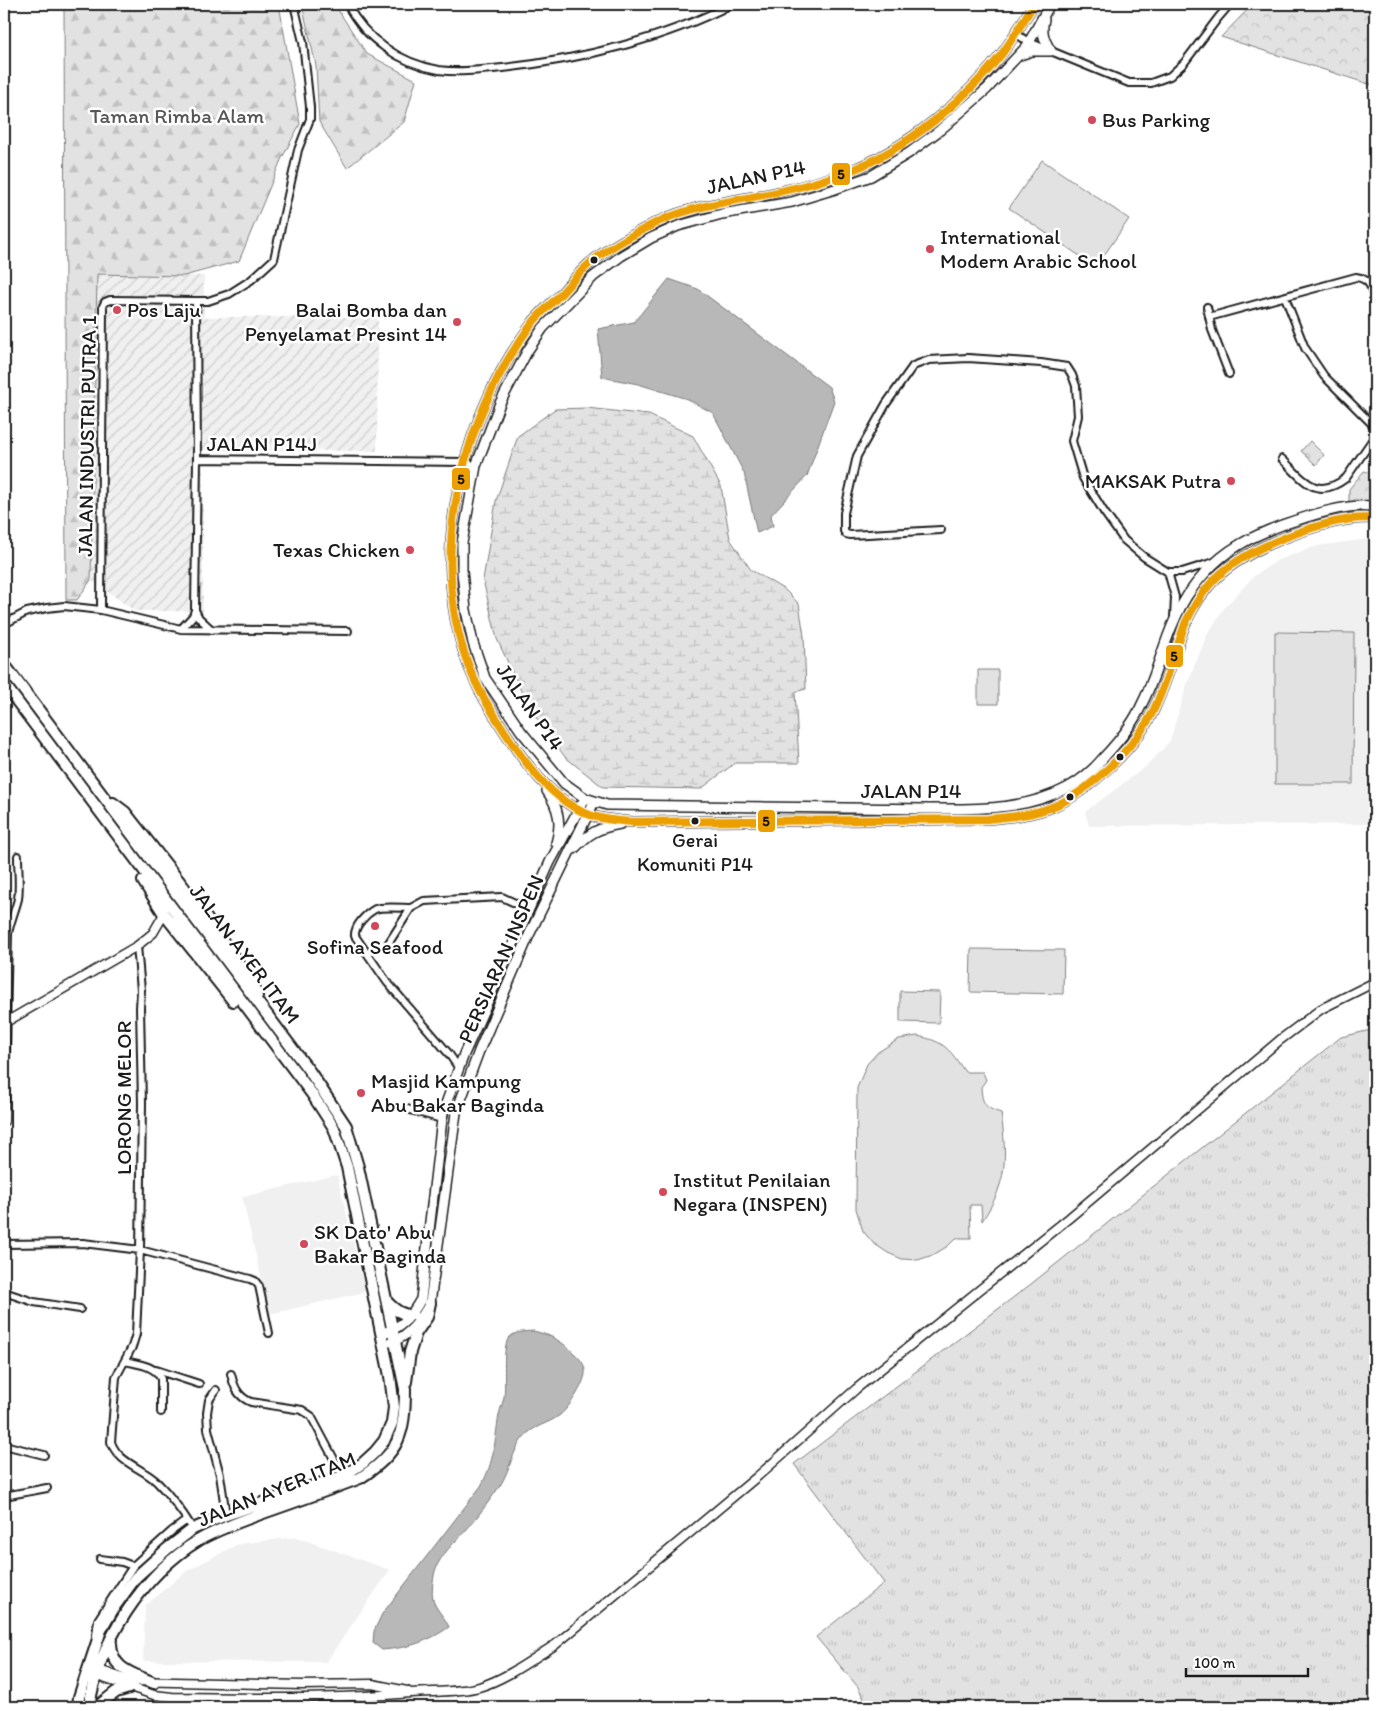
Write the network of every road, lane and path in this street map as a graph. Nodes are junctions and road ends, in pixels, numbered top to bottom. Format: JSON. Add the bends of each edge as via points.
{"nodes":[{"id":1,"x":294,"y":4,"type":"edge"},
{"id":2,"x":347,"y":4,"type":"edge"},
{"id":3,"x":732,"y":4,"type":"edge"},
{"id":4,"x":1034,"y":4,"type":"edge"},
{"id":5,"x":1230,"y":4,"type":"edge"},
{"id":6,"x":1048,"y":6,"type":"edge"},
{"id":7,"x":1224,"y":7,"type":"edge"},
{"id":8,"x":1016,"y":34,"type":"junction"},
{"id":9,"x":1029,"y":42,"type":"junction"},
{"id":10,"x":1052,"y":51,"type":"junction"},
{"id":11,"x":1018,"y":56,"type":"junction"},
{"id":12,"x":1285,"y":297,"type":"junction"},
{"id":13,"x":196,"y":301,"type":"junction"},
{"id":14,"x":1375,"y":301,"type":"edge"},
{"id":15,"x":1207,"y":307,"type":"dead end"},
{"id":16,"x":1209,"y":317,"type":"junction"},
{"id":17,"x":1229,"y":374,"type":"dead end"},
{"id":18,"x":1375,"y":427,"type":"edge"},
{"id":19,"x":1375,"y":436,"type":"edge"},
{"id":20,"x":197,"y":459,"type":"junction"},
{"id":21,"x":1282,"y":459,"type":"dead end"},
{"id":22,"x":465,"y":462,"type":"junction"},
{"id":23,"x":476,"y":466,"type":"junction"},
{"id":24,"x":1375,"y":506,"type":"edge"},
{"id":25,"x":1375,"y":518,"type":"edge"},
{"id":26,"x":941,"y":530,"type":"dead end"},
{"id":27,"x":1217,"y":560,"type":"junction"},
{"id":28,"x":1168,"y":572,"type":"junction"},
{"id":29,"x":101,"y":610,"type":"junction"},
{"id":30,"x":195,"y":610,"type":"junction"},
{"id":31,"x":1174,"y":619,"type":"junction"},
{"id":32,"x":4,"y":624,"type":"edge"},
{"id":33,"x":181,"y":630,"type":"junction"},
{"id":34,"x":212,"y":630,"type":"junction"},
{"id":35,"x":348,"y":631,"type":"dead end"},
{"id":36,"x":4,"y":664,"type":"edge"},
{"id":37,"x":4,"y":684,"type":"edge"},
{"id":38,"x":530,"y":767,"type":"junction"},
{"id":39,"x":589,"y":800,"type":"junction"},
{"id":40,"x":579,"y":810,"type":"junction"},
{"id":41,"x":588,"y":815,"type":"junction"},
{"id":42,"x":104,"y":818,"type":"junction"},
{"id":43,"x":633,"y":822,"type":"junction"},
{"id":44,"x":18,"y":856,"type":"dead end"},
{"id":45,"x":564,"y":860,"type":"junction"},
{"id":46,"x":550,"y":862,"type":"junction"},
{"id":47,"x":411,"y":908,"type":"junction"},
{"id":48,"x":528,"y":909,"type":"junction"},
{"id":49,"x":164,"y":914,"type":"junction"},
{"id":50,"x":388,"y":944,"type":"dead end"},
{"id":51,"x":137,"y":946,"type":"junction"},
{"id":52,"x":1375,"y":982,"type":"edge"},
{"id":53,"x":6,"y":1022,"type":"junction"},
{"id":54,"x":458,"y":1067,"type":"junction"},
{"id":55,"x":291,"y":1068,"type":"junction"},
{"id":56,"x":407,"y":1109,"type":"dead end"},
{"id":57,"x":442,"y":1119,"type":"junction"},
{"id":58,"x":4,"y":1121,"type":"edge"},
{"id":59,"x":4,"y":1244,"type":"edge"},
{"id":60,"x":140,"y":1250,"type":"junction"},
{"id":61,"x":4,"y":1292,"type":"edge"},
{"id":62,"x":386,"y":1301,"type":"junction"},
{"id":63,"x":430,"y":1303,"type":"junction"},
{"id":64,"x":80,"y":1309,"type":"dead end"},
{"id":65,"x":413,"y":1315,"type":"junction"},
{"id":66,"x":392,"y":1330,"type":"junction"},
{"id":67,"x":269,"y":1333,"type":"dead end"},
{"id":68,"x":381,"y":1334,"type":"junction"},
{"id":69,"x":394,"y":1341,"type":"junction"},
{"id":70,"x":383,"y":1345,"type":"junction"},
{"id":71,"x":125,"y":1361,"type":"junction"},
{"id":72,"x":154,"y":1370,"type":"junction"},
{"id":73,"x":231,"y":1374,"type":"dead end"},
{"id":74,"x":199,"y":1384,"type":"dead end"},
{"id":75,"x":406,"y":1389,"type":"junction"},
{"id":76,"x":216,"y":1390,"type":"dead end"},
{"id":77,"x":161,"y":1412,"type":"dead end"},
{"id":78,"x":4,"y":1445,"type":"edge"},
{"id":79,"x":44,"y":1455,"type":"dead end"},
{"id":80,"x":343,"y":1476,"type":"junction"},
{"id":81,"x":47,"y":1488,"type":"dead end"},
{"id":82,"x":4,"y":1496,"type":"edge"},
{"id":83,"x":226,"y":1515,"type":"junction"},
{"id":84,"x":187,"y":1520,"type":"junction"},
{"id":85,"x":193,"y":1529,"type":"junction"},
{"id":86,"x":100,"y":1559,"type":"dead end"},
{"id":87,"x":133,"y":1566,"type":"junction"},
{"id":88,"x":112,"y":1637,"type":"junction"},
{"id":89,"x":94,"y":1651,"type":"junction"},
{"id":90,"x":94,"y":1673,"type":"junction"},
{"id":91,"x":154,"y":1682,"type":"junction"},
{"id":92,"x":302,"y":1685,"type":"junction"},
{"id":93,"x":129,"y":1688,"type":"junction"},
{"id":94,"x":417,"y":1693,"type":"junction"},
{"id":95,"x":303,"y":1699,"type":"junction"},
{"id":96,"x":78,"y":1707,"type":"edge"},
{"id":97,"x":89,"y":1707,"type":"edge"},
{"id":98,"x":97,"y":1707,"type":"edge"}],
"edges":[{"from":1,"to":13,"type":"street","name":"JALAN INDUSTRI PUTRA 1","via":[[303,42],[310,120],[298,150],[274,259],[252,280],[229,294]]},
{"from":2,"to":3,"type":"street","via":[[372,39],[388,50],[421,65],[462,71],[524,66],[582,55],[659,33]]},
{"from":4,"to":8,"type":"main road","name":"JALAN P14"},
{"from":5,"to":7,"type":"street"},
{"from":6,"to":9,"type":"main road","name":"JALAN P14"},
{"from":6,"to":10,"type":"main road","via":[[1042,28],[1044,39]]},
{"from":7,"to":10,"type":"street","via":[[1184,63],[1170,76],[1151,83],[1129,83]]},
{"from":8,"to":9,"type":"street"},
{"from":8,"to":22,"type":"main road","name":"JALAN P14","via":[[1002,54],[956,102],[908,140],[854,170],[780,192],[675,214],[592,261],[533,322],[518,343],[490,395]]},
{"from":9,"to":10,"type":"street"},
{"from":9,"to":11,"type":"main road","name":"JALAN P14"},
{"from":10,"to":11,"type":"main road","via":[[1032,51]]},
{"from":11,"to":23,"type":"main road","name":"JALAN P14","via":[[987,89],[940,130],[871,176],[792,202],[722,214],[678,226],[621,256],[594,277],[543,328],[500,403]]},
{"from":12,"to":14,"type":"street","via":[[1356,277],[1364,278],[1369,284]]},
{"from":12,"to":16,"type":"street"},
{"from":12,"to":18,"type":"street","via":[[1305,348],[1324,376]]},
{"from":13,"to":20,"type":"street"},
{"from":13,"to":29,"type":"street","name":"JALAN INDUSTRI PUTRA 1","via":[[110,300],[103,306]]},
{"from":15,"to":16,"type":"street"},
{"from":16,"to":17,"type":"street"},
{"from":19,"to":21,"type":"street","via":[[1346,478],[1325,488],[1309,486]]},
{"from":20,"to":22,"type":"street","name":"JALAN P14J"},
{"from":20,"to":30,"type":"street","name":"JALAN P14J"},
{"from":22,"to":23,"type":"street","name":"JALAN P14J"},
{"from":22,"to":38,"type":"main road","name":"JALAN P14","via":[[450,541],[454,611],[477,686],[508,738]]},
{"from":23,"to":39,"type":"main road","name":"JALAN P14","via":[[462,553],[466,610],[476,652],[485,678],[521,731],[564,783]]},
{"from":24,"to":27,"type":"main road","name":"JALAN P14","via":[[1327,511],[1299,519],[1234,547]]},
{"from":25,"to":43,"type":"main road","name":"JALAN P14","via":[[1352,519],[1303,531],[1243,556],[1215,578],[1191,611],[1155,709],[1135,741],[1105,771],[1052,807],[988,819]]},
{"from":26,"to":28,"type":"street","via":[[850,536],[844,531],[844,513],[857,456],[886,404],[913,366],[929,360],[968,358],[1041,363],[1067,368],[1072,375],[1078,416],[1072,442],[1083,478],[1124,540]]},
{"from":27,"to":28,"type":"street","via":[[1182,572]]},
{"from":27,"to":31,"type":"main road","name":"JALAN P14","via":[[1194,586]]},
{"from":28,"to":31,"type":"street","via":[[1175,597]]},
{"from":29,"to":32,"type":"street","via":[[64,606],[47,608],[27,612]]},
{"from":29,"to":33,"type":"street"},
{"from":30,"to":33,"type":"street"},
{"from":30,"to":34,"type":"street"},
{"from":31,"to":39,"type":"main road","name":"JALAN P14","via":[[1157,671],[1124,735],[1070,787],[1049,797],[988,809],[607,805]]},
{"from":33,"to":34,"type":"street"},
{"from":34,"to":35,"type":"street"},
{"from":36,"to":62,"type":"main road","name":"JALAN AYER ITAM","via":[[102,795],[125,812],[184,886],[253,983],[261,1006],[346,1126],[358,1166]]},
{"from":37,"to":42,"type":"main road","name":"JALAN AYER ITAM"},
{"from":38,"to":40,"type":"main road","name":"JALAN P14","via":[[554,793]]},
{"from":38,"to":46,"type":"main road","via":[[550,796],[561,829]]},
{"from":39,"to":40,"type":"main road"},
{"from":39,"to":41,"type":"main road"},
{"from":40,"to":41,"type":"main road","name":"JALAN P14"},
{"from":40,"to":46,"type":"main road"},
{"from":41,"to":43,"type":"main road","name":"JALAN P14"},
{"from":41,"to":45,"type":"main road"},
{"from":42,"to":49,"type":"main road"},
{"from":42,"to":55,"type":"main road","name":"JALAN AYER ITAM"},
{"from":43,"to":45,"type":"main road","via":[[599,828],[584,838]]},
{"from":44,"to":53,"type":"street","via":[[19,887],[8,934]]},
{"from":45,"to":63,"type":"main road","name":"PERSIARAN INSPEN","via":[[479,1051],[456,1113]]},
{"from":46,"to":48,"type":"main road","name":"PERSIARAN INSPEN"},
{"from":47,"to":48,"type":"street","via":[[424,901],[493,897],[511,900]]},
{"from":47,"to":50,"type":"street"},
{"from":47,"to":54,"type":"street","via":[[376,909],[356,926],[355,936],[387,982]]},
{"from":48,"to":54,"type":"main road","name":"PERSIARAN INSPEN"},
{"from":49,"to":51,"type":"street","via":[[153,933]]},
{"from":49,"to":55,"type":"main road","via":[[219,985]]},
{"from":51,"to":53,"type":"street"},
{"from":51,"to":60,"type":"street","name":"LORONG MELOR","via":[[141,990]]},
{"from":52,"to":94,"type":"street","via":[[1321,1008],[1280,1040],[1070,1218],[856,1389],[743,1489],[555,1645],[523,1666],[479,1687]]},
{"from":53,"to":58,"type":"street"},
{"from":54,"to":57,"type":"main road","name":"PERSIARAN INSPEN"},
{"from":55,"to":68,"type":"main road","name":"JALAN AYER ITAM","via":[[334,1128],[340,1145]]},
{"from":56,"to":57,"type":"street"},
{"from":57,"to":65,"type":"main road","name":"PERSIARAN INSPEN","via":[[421,1299]]},
{"from":59,"to":60,"type":"street","via":[[83,1243]]},
{"from":60,"to":67,"type":"street","via":[[255,1281],[259,1286]]},
{"from":60,"to":71,"type":"street","name":"LORONG MELOR","via":[[136,1334]]},
{"from":61,"to":64,"type":"street","via":[[34,1302]]},
{"from":62,"to":65,"type":"main road","via":[[396,1311]]},
{"from":62,"to":66,"type":"main road","name":"JALAN AYER ITAM"},
{"from":63,"to":69,"type":"main road","name":"PERSIARAN INSPEN","via":[[418,1323]]},
{"from":63,"to":75,"type":"main road","via":[[427,1317],[416,1333],[410,1352]]},
{"from":65,"to":66,"type":"main road"},
{"from":66,"to":68,"type":"main road"},
{"from":66,"to":69,"type":"main road","name":"JALAN AYER ITAM"},
{"from":68,"to":70,"type":"main road","name":"JALAN AYER ITAM"},
{"from":69,"to":70,"type":"main road","name":"PERSIARAN INSPEN"},
{"from":69,"to":75,"type":"main road","name":"JALAN AYER ITAM"},
{"from":70,"to":80,"type":"main road","name":"JALAN AYER ITAM","via":[[394,1407],[392,1423],[375,1452]]},
{"from":71,"to":72,"type":"street"},
{"from":71,"to":84,"type":"street","name":"LORONG MELOR","via":[[116,1377],[113,1449],[156,1481]]},
{"from":72,"to":74,"type":"street"},
{"from":72,"to":77,"type":"street","via":[[161,1378]]},
{"from":73,"to":80,"type":"street","via":[[234,1386],[245,1400],[302,1410],[311,1416]]},
{"from":75,"to":88,"type":"main road","name":"JALAN AYER ITAM","via":[[403,1427],[387,1459],[360,1478],[230,1525],[200,1540],[178,1555],[134,1600]]},
{"from":76,"to":83,"type":"street","via":[[207,1414],[208,1429]]},
{"from":78,"to":79,"type":"street"},
{"from":80,"to":83,"type":"main road","name":"JALAN AYER ITAM"},
{"from":81,"to":82,"type":"street"},
{"from":83,"to":85,"type":"main road","name":"JALAN AYER ITAM"},
{"from":84,"to":85,"type":"street"},
{"from":84,"to":87,"type":"street"},
{"from":85,"to":89,"type":"main road","name":"JALAN AYER ITAM","via":[[136,1577],[114,1606]]},
{"from":86,"to":87,"type":"street"},
{"from":87,"to":89,"type":"street","via":[[98,1620]]},
{"from":88,"to":90,"type":"main road","name":"JALAN AYER ITAM"},
{"from":88,"to":91,"type":"main road","via":[[111,1653],[116,1663]]},
{"from":89,"to":90,"type":"main road","name":"JALAN AYER ITAM"},
{"from":90,"to":91,"type":"street"},
{"from":90,"to":93,"type":"street"},
{"from":90,"to":96,"type":"main road","name":"JALAN AYER ITAM"},
{"from":90,"to":97,"type":"main road","name":"JALAN AYER ITAM"},
{"from":91,"to":92,"type":"street"},
{"from":92,"to":94,"type":"street","via":[[372,1684]]},
{"from":92,"to":95,"type":"street"},
{"from":93,"to":95,"type":"street","via":[[172,1697]]},
{"from":93,"to":98,"type":"main road","via":[[116,1692]]},
{"from":94,"to":95,"type":"street"}]}
